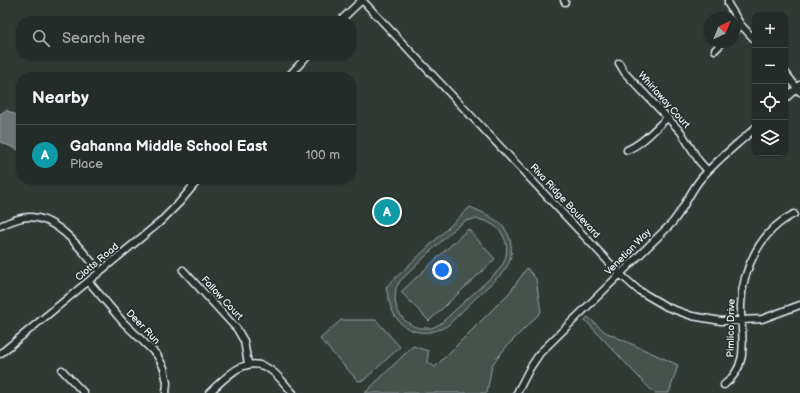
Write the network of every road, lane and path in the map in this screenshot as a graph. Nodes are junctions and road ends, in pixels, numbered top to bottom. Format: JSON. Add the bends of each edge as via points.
{"nodes":[{"id":1,"x":362,"y":0,"type":"edge"},
{"id":2,"x":728,"y":0,"type":"edge"},
{"id":3,"x":345,"y":16,"type":"edge"},
{"id":4,"x":741,"y":25,"type":"joint"},
{"id":5,"x":752,"y":37,"type":"edge"},
{"id":6,"x":303,"y":60,"type":"edge"},
{"id":7,"x":618,"y":63,"type":"dead end"},
{"id":8,"x":293,"y":72,"type":"edge"},
{"id":9,"x":788,"y":75,"type":"edge"},
{"id":10,"x":799,"y":88,"type":"edge"},
{"id":11,"x":788,"y":97,"type":"edge"},
{"id":12,"x":667,"y":118,"type":"junction"},
{"id":13,"x":752,"y":131,"type":"edge"},
{"id":14,"x":627,"y":150,"type":"dead end"},
{"id":15,"x":708,"y":171,"type":"junction"},
{"id":16,"x":195,"y":184,"type":"edge"},
{"id":17,"x":794,"y":214,"type":"dead end"},
{"id":18,"x":0,"y":226,"type":"edge"},
{"id":19,"x":183,"y":270,"type":"dead end"},
{"id":20,"x":100,"y":272,"type":"junction"},
{"id":21,"x":620,"y":274,"type":"junction"},
{"id":22,"x":89,"y":282,"type":"junction"},
{"id":23,"x":800,"y":305,"type":"edge"},
{"id":24,"x":742,"y":321,"type":"junction"},
{"id":25,"x":0,"y":354,"type":"edge"},
{"id":26,"x":248,"y":364,"type":"junction"},
{"id":27,"x":62,"y":370,"type":"dead end"},
{"id":28,"x":724,"y":385,"type":"dead end"},
{"id":29,"x":84,"y":393,"type":"edge"},
{"id":30,"x":166,"y":393,"type":"edge"},
{"id":31,"x":209,"y":393,"type":"edge"},
{"id":32,"x":293,"y":393,"type":"edge"},
{"id":33,"x":517,"y":393,"type":"edge"}],
"edges":[{"from":1,"to":3,"type":"street"},
{"from":1,"to":21,"type":"street","name":"Riva Ridge Boulevard"},
{"from":2,"to":4,"type":"street"},
{"from":4,"to":5,"type":"street"},
{"from":6,"to":8,"type":"street"},
{"from":7,"to":12,"type":"street","name":"Whirlaway Court"},
{"from":9,"to":10,"type":"street"},
{"from":10,"to":11,"type":"street"},
{"from":12,"to":14,"type":"street","via":[[640,143]]},
{"from":12,"to":15,"type":"street","name":"Whirlaway Court","via":[[681,132]]},
{"from":13,"to":15,"type":"street","name":"Venetian Way"},
{"from":15,"to":21,"type":"street","name":"Venetian Way","via":[[680,214]]},
{"from":16,"to":20,"type":"street","name":"Clotts Road","via":[[159,223]]},
{"from":17,"to":24,"type":"street","name":"Pimlico Drive","via":[[782,220],[770,231],[758,248],[743,285]]},
{"from":18,"to":20,"type":"street","via":[[15,219],[29,217],[43,220],[72,239]]},
{"from":19,"to":26,"type":"street","name":"Fallow Court","via":[[237,329],[244,341]]},
{"from":20,"to":22,"type":"street","name":"Clotts Road"},
{"from":21,"to":24,"type":"street","name":"Riva Ridge Boulevard","via":[[638,290],[667,307],[692,316],[721,321]]},
{"from":21,"to":33,"type":"street","name":"Venetian Way","via":[[540,354]]},
{"from":22,"to":25,"type":"street","name":"Clotts Road"},
{"from":22,"to":30,"type":"street","name":"Deer Run","via":[[123,322],[157,355],[164,368]]},
{"from":23,"to":24,"type":"street","name":"Riva Ridge Boulevard","via":[[762,319]]},
{"from":24,"to":28,"type":"street","name":"Pimlico Drive","via":[[743,346],[739,369]]},
{"from":26,"to":31,"type":"street","via":[[237,368]]},
{"from":26,"to":32,"type":"street","via":[[262,365],[271,370]]},
{"from":27,"to":29,"type":"street"}]}
